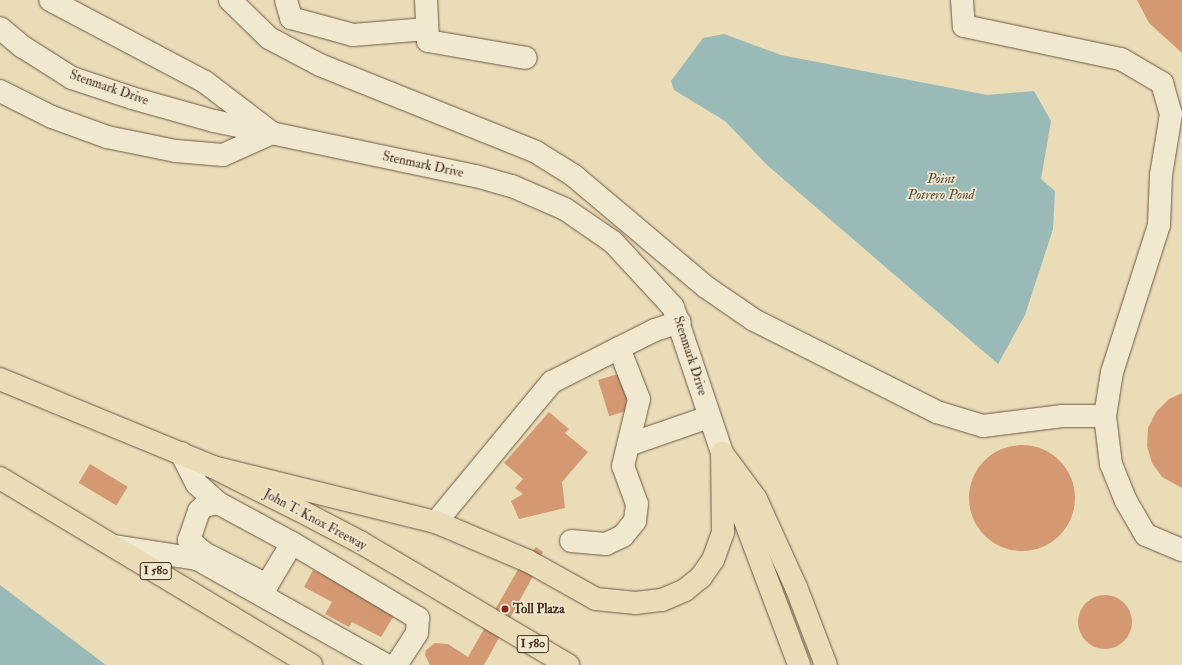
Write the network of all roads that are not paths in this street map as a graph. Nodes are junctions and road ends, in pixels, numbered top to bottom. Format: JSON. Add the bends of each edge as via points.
{"nodes":[{"id":1,"x":50,"y":0,"type":"edge"},
{"id":2,"x":286,"y":0,"type":"edge"},
{"id":3,"x":426,"y":0,"type":"edge"},
{"id":4,"x":962,"y":0,"type":"edge"},
{"id":5,"x":222,"y":3,"type":"edge"},
{"id":6,"x":0,"y":28,"type":"edge"},
{"id":7,"x":427,"y":29,"type":"junction"},
{"id":8,"x":526,"y":58,"type":"dead end"},
{"id":9,"x":0,"y":91,"type":"edge"},
{"id":10,"x":272,"y":133,"type":"junction"},
{"id":11,"x":680,"y":322,"type":"junction"},
{"id":12,"x":619,"y":348,"type":"junction"},
{"id":13,"x":0,"y":378,"type":"edge"},
{"id":14,"x":1105,"y":416,"type":"junction"},
{"id":15,"x":709,"y":417,"type":"junction"},
{"id":16,"x":628,"y":445,"type":"junction"},
{"id":17,"x":722,"y":452,"type":"junction"},
{"id":18,"x":181,"y":453,"type":"junction"},
{"id":19,"x":213,"y":467,"type":"junction"},
{"id":20,"x":0,"y":478,"type":"edge"},
{"id":21,"x":218,"y":503,"type":"junction"},
{"id":22,"x":436,"y":522,"type":"junction"},
{"id":23,"x":570,"y":541,"type":"dead end"},
{"id":24,"x":292,"y":543,"type":"junction"},
{"id":25,"x":112,"y":546,"type":"junction"},
{"id":26,"x":193,"y":549,"type":"junction"},
{"id":27,"x":1182,"y":550,"type":"edge"},
{"id":28,"x":312,"y":665,"type":"edge"},
{"id":29,"x":386,"y":665,"type":"edge"},
{"id":30,"x":396,"y":665,"type":"edge"},
{"id":31,"x":568,"y":665,"type":"edge"},
{"id":32,"x":799,"y":665,"type":"edge"},
{"id":33,"x":826,"y":665,"type":"edge"}],
"edges":[{"from":1,"to":10,"type":"street","via":[[205,82]]},
{"from":2,"to":7,"type":"street","via":[[292,18],[353,35]]},
{"from":3,"to":7,"type":"street"},
{"from":4,"to":14,"type":"street","via":[[964,26],[1121,59],[1162,83],[1171,114],[1161,175],[1159,225],[1112,372]]},
{"from":5,"to":14,"type":"street","via":[[268,38],[320,65],[536,152],[573,176],[706,287],[754,320],[937,412],[983,426],[1062,416]]},
{"from":6,"to":10,"type":"street","name":"Stenmark Drive","via":[[23,47],[72,78],[214,121]]},
{"from":7,"to":8,"type":"street","via":[[428,41]]},
{"from":9,"to":10,"type":"street","via":[[52,117],[107,137],[176,151],[223,155]]},
{"from":10,"to":11,"type":"street","name":"Stenmark Drive","via":[[476,176],[548,200],[581,218],[613,242],[663,294]]},
{"from":11,"to":12,"type":"street"},
{"from":11,"to":15,"type":"street","name":"Stenmark Drive"},
{"from":12,"to":16,"type":"street","via":[[639,399]]},
{"from":12,"to":22,"type":"street","via":[[552,382]]},
{"from":13,"to":18,"type":"highway","name":"John T. Knox Freeway","number":"I 580"},
{"from":14,"to":27,"type":"street","via":[[1111,464],[1126,501],[1146,535]]},
{"from":15,"to":16,"type":"street"},
{"from":15,"to":17,"type":"street","name":"Stenmark Drive"},
{"from":16,"to":23,"type":"street","via":[[623,466],[637,504],[635,521],[623,536],[606,544]]},
{"from":17,"to":22,"type":"highway","via":[[723,521],[717,550],[707,569],[694,584],[662,600],[636,603],[596,599],[528,561]]},
{"from":17,"to":32,"type":"highway","via":[[737,505]]},
{"from":17,"to":33,"type":"highway","via":[[756,499],[796,587]]},
{"from":18,"to":19,"type":"highway","name":"John T. Knox Freeway","number":"I 580"},
{"from":18,"to":21,"type":"street","via":[[197,484]]},
{"from":19,"to":22,"type":"highway"},
{"from":19,"to":31,"type":"highway","name":"John T. Knox Freeway","number":"I 580","via":[[360,542]]},
{"from":20,"to":25,"type":"highway","number":"I 580"},
{"from":21,"to":24,"type":"street"},
{"from":21,"to":26,"type":"street","via":[[204,506],[199,511]]},
{"from":24,"to":26,"type":"street","via":[[266,586]]},
{"from":24,"to":30,"type":"street","via":[[418,618],[417,633]]},
{"from":25,"to":26,"type":"street"},
{"from":25,"to":28,"type":"highway","number":"I 580"},
{"from":26,"to":29,"type":"street"}]}
